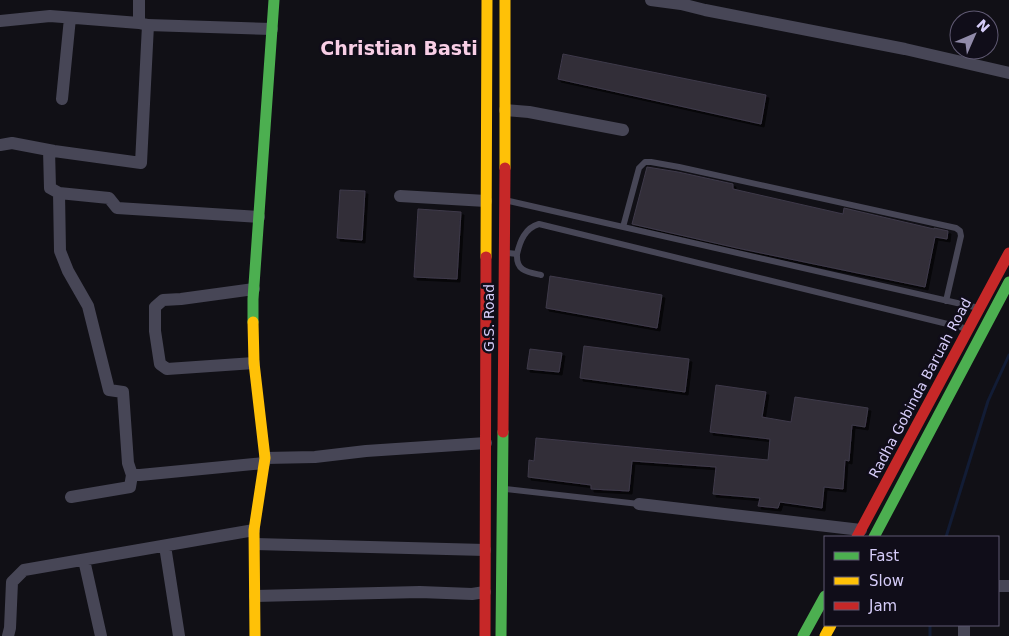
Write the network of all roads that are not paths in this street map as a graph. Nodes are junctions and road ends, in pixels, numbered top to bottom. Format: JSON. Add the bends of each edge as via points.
{"nodes":[{"id":1,"x":139,"y":0,"type":"edge"},
{"id":2,"x":274,"y":0,"type":"edge"},
{"id":3,"x":487,"y":0,"type":"edge"},
{"id":4,"x":505,"y":0,"type":"edge"},
{"id":5,"x":651,"y":0,"type":"edge"},
{"id":6,"x":70,"y":18,"type":"junction"},
{"id":7,"x":0,"y":21,"type":"edge"},
{"id":8,"x":143,"y":24,"type":"junction"},
{"id":9,"x":272,"y":29,"type":"junction"},
{"id":10,"x":1009,"y":73,"type":"edge"},
{"id":11,"x":62,"y":99,"type":"dead end"},
{"id":12,"x":505,"y":110,"type":"junction"},
{"id":13,"x":623,"y":130,"type":"dead end"},
{"id":14,"x":0,"y":145,"type":"edge"},
{"id":15,"x":49,"y":150,"type":"junction"},
{"id":16,"x":59,"y":193,"type":"junction"},
{"id":17,"x":400,"y":196,"type":"dead end"},
{"id":18,"x":486,"y":200,"type":"junction"},
{"id":19,"x":505,"y":200,"type":"junction"},
{"id":20,"x":259,"y":217,"type":"junction"},
{"id":21,"x":623,"y":227,"type":"junction"},
{"id":22,"x":520,"y":244,"type":"junction"},
{"id":23,"x":504,"y":247,"type":"junction"},
{"id":24,"x":1009,"y":253,"type":"edge"},
{"id":25,"x":517,"y":254,"type":"junction"},
{"id":26,"x":541,"y":275,"type":"dead end"},
{"id":27,"x":1008,"y":286,"type":"edge"},
{"id":28,"x":254,"y":289,"type":"junction"},
{"id":29,"x":946,"y":301,"type":"junction"},
{"id":30,"x":980,"y":308,"type":"junction"},
{"id":31,"x":969,"y":329,"type":"junction"},
{"id":32,"x":254,"y":363,"type":"junction"},
{"id":33,"x":486,"y":443,"type":"junction"},
{"id":34,"x":264,"y":460,"type":"junction"},
{"id":35,"x":132,"y":475,"type":"junction"},
{"id":36,"x":503,"y":488,"type":"junction"},
{"id":37,"x":70,"y":497,"type":"dead end"},
{"id":38,"x":639,"y":504,"type":"joint"},
{"id":39,"x":254,"y":530,"type":"junction"},
{"id":40,"x":859,"y":534,"type":"edge"},
{"id":41,"x":875,"y":536,"type":"edge"},
{"id":42,"x":255,"y":544,"type":"junction"},
{"id":43,"x":164,"y":546,"type":"junction"},
{"id":44,"x":486,"y":550,"type":"junction"},
{"id":45,"x":84,"y":560,"type":"junction"},
{"id":46,"x":485,"y":592,"type":"junction"},
{"id":47,"x":12,"y":594,"type":"junction"},
{"id":48,"x":255,"y":596,"type":"junction"},
{"id":49,"x":824,"y":598,"type":"edge"},
{"id":50,"x":0,"y":600,"type":"edge"},
{"id":51,"x":805,"y":634,"type":"edge"},
{"id":52,"x":8,"y":636,"type":"edge"},
{"id":53,"x":101,"y":636,"type":"edge"},
{"id":54,"x":179,"y":636,"type":"edge"},
{"id":55,"x":255,"y":636,"type":"edge"},
{"id":56,"x":485,"y":636,"type":"edge"},
{"id":57,"x":501,"y":636,"type":"edge"}],
"edges":[{"from":1,"to":8,"type":"street"},
{"from":2,"to":9,"type":"main road"},
{"from":3,"to":18,"type":"main road","name":"G.S. Road"},
{"from":4,"to":12,"type":"main road","name":"G.S. Road"},
{"from":5,"to":10,"type":"street","via":[[905,49]]},
{"from":6,"to":7,"type":"street","via":[[50,16]]},
{"from":6,"to":8,"type":"street"},
{"from":6,"to":11,"type":"street"},
{"from":8,"to":9,"type":"street"},
{"from":8,"to":15,"type":"street","via":[[141,163]]},
{"from":9,"to":20,"type":"main road"},
{"from":12,"to":13,"type":"street"},
{"from":12,"to":19,"type":"main road","name":"G.S. Road"},
{"from":14,"to":15,"type":"street"},
{"from":15,"to":16,"type":"street","via":[[50,188]]},
{"from":16,"to":20,"type":"street","via":[[109,198],[116,208]]},
{"from":16,"to":35,"type":"street","via":[[60,251],[88,306],[109,390],[123,392],[128,463]]},
{"from":17,"to":18,"type":"street"},
{"from":18,"to":33,"type":"main road","name":"G.S. Road"},
{"from":19,"to":21,"type":"lane"},
{"from":19,"to":23,"type":"main road","name":"G.S. Road"},
{"from":20,"to":28,"type":"main road"},
{"from":21,"to":29,"type":"lane"},
{"from":21,"to":29,"type":"lane","via":[[639,168],[645,162],[651,162],[956,228],[961,236]]},
{"from":22,"to":23,"type":"lane"},
{"from":22,"to":25,"type":"lane"},
{"from":22,"to":31,"type":"lane","via":[[528,229],[539,224]]},
{"from":23,"to":25,"type":"lane"},
{"from":23,"to":36,"type":"main road","name":"G.S. Road"},
{"from":24,"to":30,"type":"main road","name":"Radha Gobinda Baruah Road"},
{"from":25,"to":26,"type":"lane","via":[[519,266],[526,272]]},
{"from":27,"to":41,"type":"main road"},
{"from":28,"to":32,"type":"main road"},
{"from":28,"to":32,"type":"street","via":[[163,300],[155,307],[160,364],[167,368]]},
{"from":29,"to":30,"type":"lane"},
{"from":30,"to":31,"type":"main road","name":"Radha Gobinda Baruah Road"},
{"from":31,"to":40,"type":"main road","name":"Radha Gobinda Baruah Road"},
{"from":32,"to":34,"type":"main road"},
{"from":33,"to":34,"type":"street"},
{"from":33,"to":44,"type":"main road","name":"G.S. Road"},
{"from":34,"to":35,"type":"street"},
{"from":34,"to":39,"type":"main road"},
{"from":35,"to":37,"type":"street","via":[[130,487]]},
{"from":36,"to":38,"type":"lane"},
{"from":36,"to":57,"type":"main road","name":"G.S. Road"},
{"from":38,"to":40,"type":"street"},
{"from":39,"to":42,"type":"main road"},
{"from":39,"to":43,"type":"street"},
{"from":42,"to":44,"type":"street"},
{"from":42,"to":48,"type":"main road"},
{"from":43,"to":45,"type":"street"},
{"from":43,"to":54,"type":"street"},
{"from":44,"to":46,"type":"main road","name":"G.S. Road"},
{"from":45,"to":47,"type":"street","via":[[24,570],[12,582]]},
{"from":45,"to":53,"type":"street"},
{"from":46,"to":48,"type":"street"},
{"from":46,"to":56,"type":"main road","name":"G.S. Road"},
{"from":47,"to":50,"type":"street"},
{"from":47,"to":52,"type":"street"},
{"from":48,"to":55,"type":"main road"},
{"from":49,"to":51,"type":"main road"}]}
